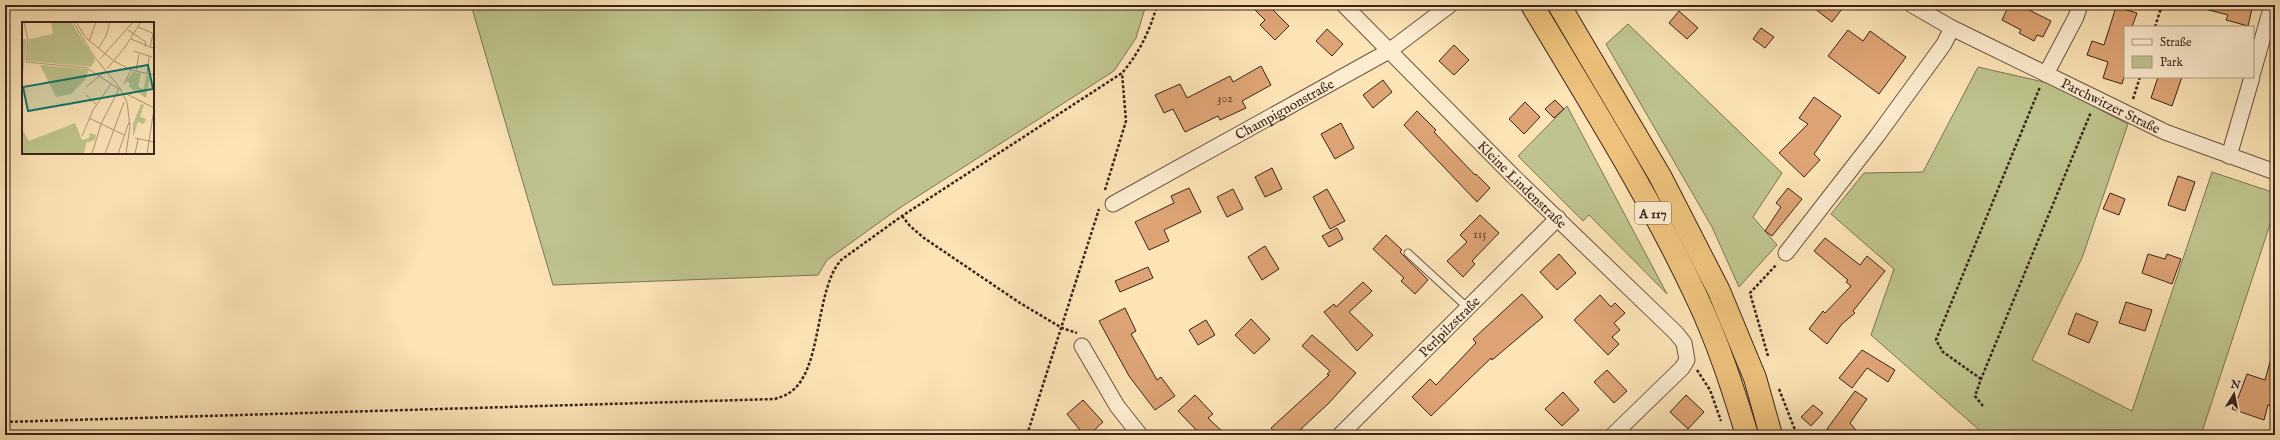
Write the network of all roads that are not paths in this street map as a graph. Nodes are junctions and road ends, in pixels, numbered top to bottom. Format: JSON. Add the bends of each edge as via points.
{"nodes":[{"id":1,"x":1344,"y":5,"type":"edge"},
{"id":2,"x":1450,"y":5,"type":"edge"},
{"id":3,"x":1532,"y":5,"type":"edge"},
{"id":4,"x":1559,"y":5,"type":"edge"},
{"id":5,"x":1912,"y":5,"type":"edge"},
{"id":6,"x":2080,"y":5,"type":"edge"},
{"id":7,"x":2272,"y":5,"type":"edge"},
{"id":8,"x":1952,"y":28,"type":"junction"},
{"id":9,"x":1389,"y":51,"type":"junction"},
{"id":10,"x":2254,"y":68,"type":"edge"},
{"id":11,"x":2046,"y":74,"type":"junction"},
{"id":12,"x":2252,"y":78,"type":"edge"},
{"id":13,"x":2228,"y":156,"type":"junction"},
{"id":14,"x":2275,"y":172,"type":"edge"},
{"id":15,"x":1106,"y":200,"type":"road end"},
{"id":16,"x":1558,"y":218,"type":"junction"},
{"id":17,"x":1408,"y":253,"type":"dead end"},
{"id":18,"x":1786,"y":253,"type":"road end"},
{"id":19,"x":1468,"y":308,"type":"junction"},
{"id":20,"x":1082,"y":346,"type":"dead end"},
{"id":21,"x":1140,"y":435,"type":"edge"},
{"id":22,"x":1340,"y":435,"type":"edge"},
{"id":23,"x":1613,"y":435,"type":"edge"},
{"id":24,"x":1747,"y":435,"type":"edge"},
{"id":25,"x":1771,"y":435,"type":"edge"}],
"edges":[{"from":1,"to":9,"type":"street","name":"Kleine Lindenstraße"},
{"from":2,"to":9,"type":"street","name":"Champignonstraße"},
{"from":3,"to":24,"type":"highway","number":"A 117","via":[[1640,187],[1698,299],[1730,379]]},
{"from":4,"to":25,"type":"highway","number":"A 117","via":[[1660,176],[1718,291],[1754,378]]},
{"from":5,"to":8,"type":"street","name":"Parchwitzer Straße"},
{"from":6,"to":11,"type":"street"},
{"from":7,"to":10,"type":"street"},
{"from":8,"to":11,"type":"street","name":"Parchwitzer Straße"},
{"from":8,"to":18,"type":"street","via":[[1944,44],[1877,136]]},
{"from":9,"to":15,"type":"street","name":"Champignonstraße"},
{"from":9,"to":16,"type":"street","name":"Kleine Lindenstraße"},
{"from":11,"to":13,"type":"street","name":"Parchwitzer Straße","via":[[2165,132]]},
{"from":12,"to":13,"type":"street"},
{"from":13,"to":14,"type":"street","name":"Parchwitzer Straße"},
{"from":16,"to":19,"type":"street","name":"Perlpilzstraße"},
{"from":16,"to":23,"type":"street","name":"Kleine Lindenstraße","via":[[1684,343],[1685,364]]},
{"from":17,"to":19,"type":"lane"},
{"from":19,"to":22,"type":"street","name":"Perlpilzstraße"},
{"from":20,"to":21,"type":"street","via":[[1117,406]]}]}
